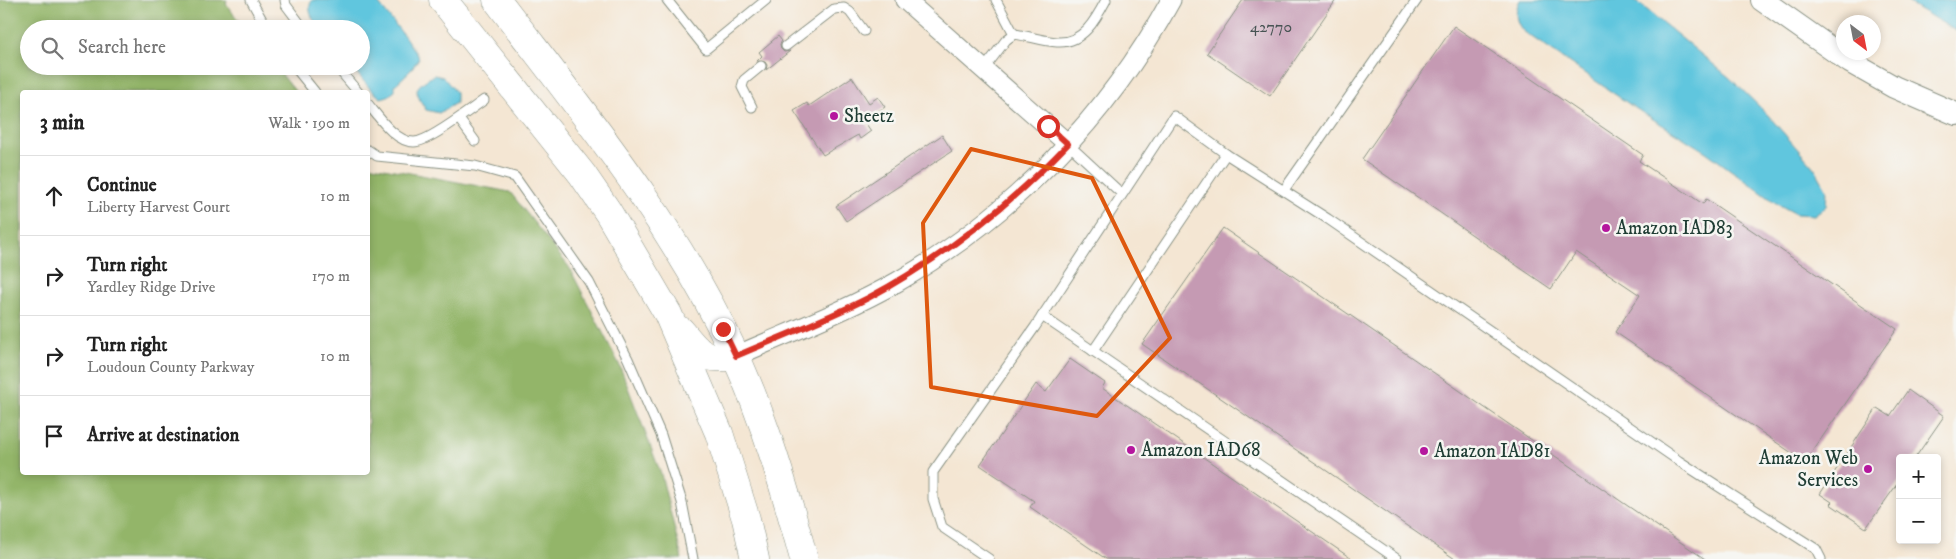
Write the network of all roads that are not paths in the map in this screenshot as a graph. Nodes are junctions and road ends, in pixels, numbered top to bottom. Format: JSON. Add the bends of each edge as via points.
{"nodes":[{"id":1,"x":252,"y":0,"type":"edge"},
{"id":2,"x":285,"y":0,"type":"edge"},
{"id":3,"x":443,"y":0,"type":"edge"},
{"id":4,"x":497,"y":0,"type":"edge"},
{"id":5,"x":667,"y":0,"type":"edge"},
{"id":6,"x":766,"y":0,"type":"edge"},
{"id":7,"x":905,"y":0,"type":"edge"},
{"id":8,"x":996,"y":0,"type":"edge"},
{"id":9,"x":1106,"y":0,"type":"edge"},
{"id":10,"x":1171,"y":0,"type":"edge"},
{"id":11,"x":1417,"y":0,"type":"edge"},
{"id":12,"x":1762,"y":0,"type":"edge"},
{"id":13,"x":262,"y":20,"type":"edge"},
{"id":14,"x":297,"y":20,"type":"edge"},
{"id":15,"x":864,"y":30,"type":"dead end"},
{"id":16,"x":1014,"y":34,"type":"junction"},
{"id":17,"x":786,"y":46,"type":"dead end"},
{"id":18,"x":761,"y":66,"type":"dead end"},
{"id":19,"x":984,"y":69,"type":"junction"},
{"id":20,"x":301,"y":75,"type":"edge"},
{"id":21,"x":344,"y":75,"type":"edge"},
{"id":22,"x":313,"y":90,"type":"edge"},
{"id":23,"x":356,"y":90,"type":"edge"},
{"id":24,"x":484,"y":100,"type":"dead end"},
{"id":25,"x":370,"y":106,"type":"edge"},
{"id":26,"x":752,"y":107,"type":"dead end"},
{"id":27,"x":1956,"y":114,"type":"edge"},
{"id":28,"x":459,"y":118,"type":"junction"},
{"id":29,"x":475,"y":141,"type":"dead end"},
{"id":30,"x":1068,"y":144,"type":"junction"},
{"id":31,"x":370,"y":151,"type":"edge"},
{"id":32,"x":1226,"y":154,"type":"junction"},
{"id":33,"x":1284,"y":190,"type":"junction"},
{"id":34,"x":1122,"y":194,"type":"junction"},
{"id":35,"x":668,"y":314,"type":"junction"},
{"id":36,"x":1042,"y":316,"type":"junction"},
{"id":37,"x":1093,"y":351,"type":"junction"},
{"id":38,"x":736,"y":356,"type":"junction"},
{"id":39,"x":693,"y":559,"type":"edge"},
{"id":40,"x":755,"y":559,"type":"edge"},
{"id":41,"x":804,"y":559,"type":"edge"},
{"id":42,"x":989,"y":559,"type":"edge"},
{"id":43,"x":1397,"y":559,"type":"edge"},
{"id":44,"x":1821,"y":559,"type":"edge"}],
"edges":[{"from":1,"to":13,"type":"lane"},
{"from":2,"to":14,"type":"lane"},
{"from":3,"to":35,"type":"main road","via":[[582,174]]},
{"from":4,"to":38,"type":"main road","via":[[589,120],[668,232]]},
{"from":5,"to":6,"type":"lane","via":[[706,49]]},
{"from":7,"to":19,"type":"street"},
{"from":8,"to":16,"type":"lane"},
{"from":9,"to":16,"type":"lane","via":[[1093,24],[1071,39],[1058,42]]},
{"from":10,"to":30,"type":"street","via":[[1116,86]]},
{"from":11,"to":33,"type":"lane"},
{"from":12,"to":27,"type":"street","via":[[1850,62],[1894,87]]},
{"from":15,"to":17,"type":"lane","via":[[850,12],[844,8],[834,9]]},
{"from":16,"to":19,"type":"lane"},
{"from":18,"to":26,"type":"lane","via":[[744,80],[742,87]]},
{"from":19,"to":30,"type":"street"},
{"from":20,"to":22,"type":"lane"},
{"from":21,"to":23,"type":"lane"},
{"from":24,"to":28,"type":"lane"},
{"from":25,"to":28,"type":"lane","via":[[401,138],[415,142],[428,138]]},
{"from":28,"to":29,"type":"lane"},
{"from":30,"to":34,"type":"lane"},
{"from":30,"to":38,"type":"street","via":[[992,216],[927,264],[866,299]]},
{"from":31,"to":39,"type":"lane","via":[[377,156],[475,166],[515,177],[589,282],[628,359],[661,436],[679,492]]},
{"from":32,"to":33,"type":"lane"},
{"from":32,"to":34,"type":"lane","via":[[1174,116]]},
{"from":32,"to":37,"type":"lane"},
{"from":33,"to":44,"type":"lane","via":[[1678,461],[1816,549]]},
{"from":34,"to":36,"type":"lane"},
{"from":35,"to":38,"type":"main road","via":[[697,351],[705,356]]},
{"from":35,"to":40,"type":"main road","via":[[719,433]]},
{"from":36,"to":37,"type":"lane"},
{"from":36,"to":42,"type":"lane","via":[[933,472],[933,499],[942,527]]},
{"from":37,"to":43,"type":"lane"},
{"from":38,"to":41,"type":"main road","via":[[781,476]]}]}
